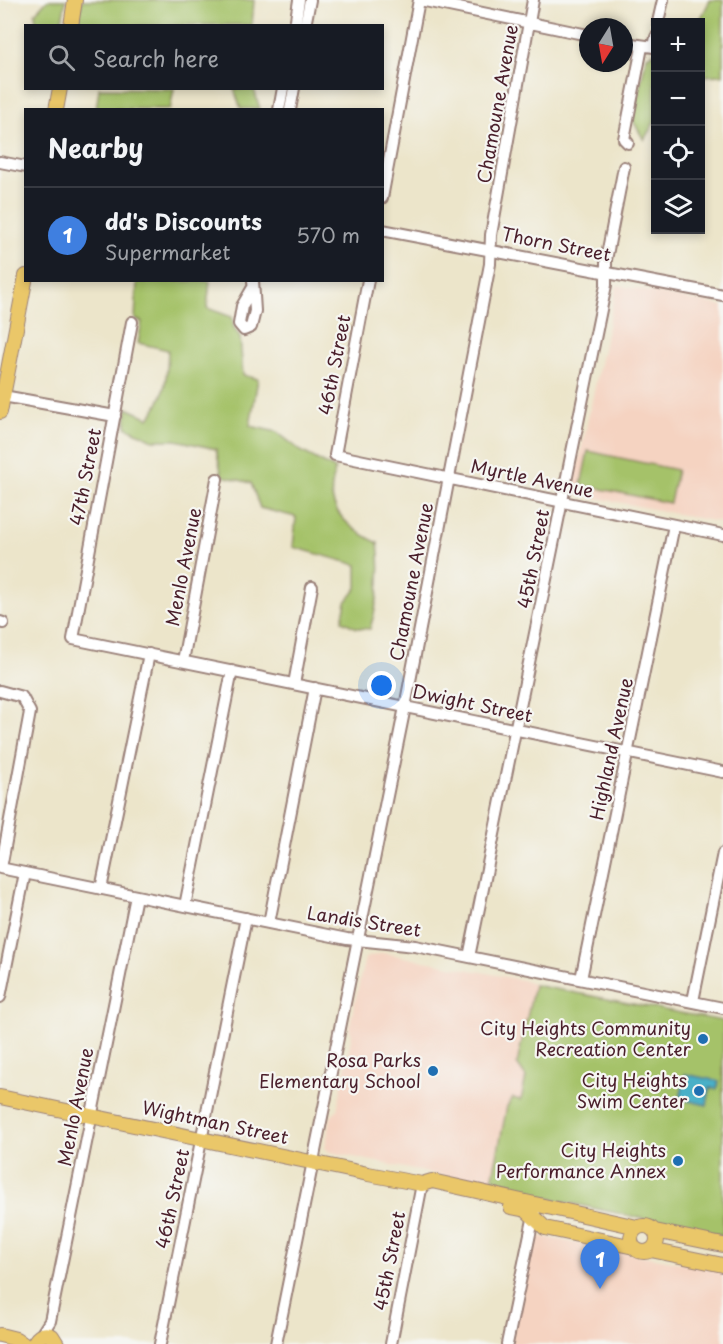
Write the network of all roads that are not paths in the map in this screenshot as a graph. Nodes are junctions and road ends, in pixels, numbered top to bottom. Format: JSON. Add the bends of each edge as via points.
{"nodes":[{"id":1,"x":75,"y":0,"type":"edge"},
{"id":2,"x":299,"y":0,"type":"edge"},
{"id":3,"x":310,"y":0,"type":"edge"},
{"id":4,"x":419,"y":0,"type":"edge"},
{"id":5,"x":533,"y":0,"type":"edge"},
{"id":6,"x":663,"y":0,"type":"edge"},
{"id":7,"x":659,"y":18,"type":"edge"},
{"id":8,"x":530,"y":22,"type":"junction"},
{"id":9,"x":71,"y":24,"type":"edge"},
{"id":10,"x":295,"y":24,"type":"edge"},
{"id":11,"x":305,"y":24,"type":"edge"},
{"id":12,"x":579,"y":33,"type":"edge"},
{"id":13,"x":633,"y":43,"type":"edge"},
{"id":14,"x":650,"y":43,"type":"edge"},
{"id":15,"x":60,"y":90,"type":"edge"},
{"id":16,"x":283,"y":90,"type":"edge"},
{"id":17,"x":294,"y":90,"type":"edge"},
{"id":18,"x":56,"y":108,"type":"edge"},
{"id":19,"x":279,"y":108,"type":"edge"},
{"id":20,"x":290,"y":108,"type":"edge"},
{"id":21,"x":628,"y":143,"type":"dead end"},
{"id":22,"x":0,"y":162,"type":"edge"},
{"id":23,"x":24,"y":167,"type":"edge"},
{"id":24,"x":624,"y":167,"type":"dead end"},
{"id":25,"x":384,"y":187,"type":"edge"},
{"id":26,"x":384,"y":230,"type":"edge"},
{"id":27,"x":490,"y":249,"type":"junction"},
{"id":28,"x":605,"y":271,"type":"junction"},
{"id":29,"x":25,"y":282,"type":"edge"},
{"id":30,"x":368,"y":282,"type":"edge"},
{"id":31,"x":722,"y":291,"type":"edge"},
{"id":32,"x":132,"y":322,"type":"dead end"},
{"id":33,"x":3,"y":396,"type":"junction"},
{"id":34,"x":0,"y":412,"type":"edge"},
{"id":35,"x":115,"y":416,"type":"junction"},
{"id":36,"x":335,"y":455,"type":"joint"},
{"id":37,"x":448,"y":478,"type":"junction"},
{"id":38,"x":217,"y":479,"type":"dead end"},
{"id":39,"x":562,"y":502,"type":"junction"},
{"id":40,"x":674,"y":525,"type":"junction"},
{"id":41,"x":723,"y":535,"type":"edge"},
{"id":42,"x":312,"y":587,"type":"dead end"},
{"id":43,"x":73,"y":639,"type":"joint"},
{"id":44,"x":149,"y":654,"type":"junction"},
{"id":45,"x":183,"y":661,"type":"junction"},
{"id":46,"x":232,"y":671,"type":"junction"},
{"id":47,"x":294,"y":684,"type":"junction"},
{"id":48,"x":315,"y":688,"type":"junction"},
{"id":49,"x":0,"y":691,"type":"edge"},
{"id":50,"x":405,"y":707,"type":"junction"},
{"id":51,"x":516,"y":730,"type":"junction"},
{"id":52,"x":628,"y":752,"type":"junction"},
{"id":53,"x":723,"y":772,"type":"edge"},
{"id":54,"x":723,"y":853,"type":"edge"},
{"id":55,"x":0,"y":868,"type":"edge"},
{"id":56,"x":25,"y":873,"type":"junction"},
{"id":57,"x":101,"y":889,"type":"junction"},
{"id":58,"x":136,"y":896,"type":"junction"},
{"id":59,"x":185,"y":906,"type":"junction"},
{"id":60,"x":246,"y":918,"type":"junction"},
{"id":61,"x":269,"y":923,"type":"junction"},
{"id":62,"x":358,"y":940,"type":"junction"},
{"id":63,"x":469,"y":957,"type":"junction"},
{"id":64,"x":581,"y":979,"type":"junction"},
{"id":65,"x":0,"y":997,"type":"edge"},
{"id":66,"x":693,"y":1001,"type":"junction"},
{"id":67,"x":723,"y":1008,"type":"edge"},
{"id":68,"x":0,"y":1097,"type":"edge"},
{"id":69,"x":91,"y":1116,"type":"junction"},
{"id":70,"x":202,"y":1139,"type":"junction"},
{"id":71,"x":312,"y":1162,"type":"junction"},
{"id":72,"x":422,"y":1184,"type":"junction"},
{"id":73,"x":535,"y":1210,"type":"junction"},
{"id":74,"x":637,"y":1227,"type":"junction"},
{"id":75,"x":655,"y":1231,"type":"junction"},
{"id":76,"x":723,"y":1245,"type":"edge"},
{"id":77,"x":634,"y":1247,"type":"junction"},
{"id":78,"x":651,"y":1250,"type":"junction"},
{"id":79,"x":723,"y":1265,"type":"edge"},
{"id":80,"x":0,"y":1335,"type":"edge"},
{"id":81,"x":49,"y":1339,"type":"edge"},
{"id":82,"x":19,"y":1341,"type":"edge"},
{"id":83,"x":160,"y":1344,"type":"edge"},
{"id":84,"x":276,"y":1344,"type":"edge"},
{"id":85,"x":391,"y":1344,"type":"edge"},
{"id":86,"x":507,"y":1344,"type":"edge"}],
"edges":[{"from":1,"to":9,"type":"main road"},
{"from":2,"to":10,"type":"street"},
{"from":3,"to":11,"type":"street"},
{"from":4,"to":8,"type":"street"},
{"from":4,"to":25,"type":"street"},
{"from":5,"to":8,"type":"street","name":"Chamoune Avenue"},
{"from":6,"to":7,"type":"street"},
{"from":8,"to":12,"type":"street"},
{"from":8,"to":27,"type":"street","name":"Chamoune Avenue"},
{"from":13,"to":14,"type":"street"},
{"from":14,"to":21,"type":"street","via":[[624,138]]},
{"from":15,"to":18,"type":"main road"},
{"from":16,"to":19,"type":"street"},
{"from":17,"to":20,"type":"street"},
{"from":22,"to":23,"type":"street"},
{"from":24,"to":28,"type":"street","name":"45th Street"},
{"from":26,"to":27,"type":"street","name":"Thorn Street"},
{"from":27,"to":28,"type":"street","name":"Thorn Street"},
{"from":27,"to":37,"type":"street","name":"Chamoune Avenue"},
{"from":28,"to":31,"type":"street","name":"Thorn Street"},
{"from":28,"to":39,"type":"street","name":"45th Street","via":[[606,285]]},
{"from":29,"to":33,"type":"main road"},
{"from":30,"to":36,"type":"street","name":"46th Street"},
{"from":32,"to":35,"type":"street","name":"47th Street"},
{"from":33,"to":34,"type":"main road"},
{"from":33,"to":35,"type":"street"},
{"from":35,"to":43,"type":"street","name":"47th Street"},
{"from":36,"to":37,"type":"street","name":"Myrtle Avenue"},
{"from":37,"to":39,"type":"street","name":"Myrtle Avenue"},
{"from":37,"to":50,"type":"street","name":"Chamoune Avenue"},
{"from":38,"to":45,"type":"street","name":"Menlo Avenue"},
{"from":39,"to":40,"type":"street","name":"Myrtle Avenue"},
{"from":39,"to":51,"type":"street","name":"45th Street"},
{"from":40,"to":41,"type":"street","name":"Myrtle Avenue"},
{"from":40,"to":52,"type":"street","name":"Highland Avenue"},
{"from":42,"to":47,"type":"street"},
{"from":43,"to":44,"type":"street","name":"Dwight Street"},
{"from":44,"to":45,"type":"street","name":"Dwight Street"},
{"from":44,"to":57,"type":"street"},
{"from":45,"to":46,"type":"street","name":"Dwight Street"},
{"from":46,"to":47,"type":"street","name":"Dwight Street"},
{"from":46,"to":59,"type":"street"},
{"from":47,"to":48,"type":"street","name":"Dwight Street"},
{"from":48,"to":50,"type":"street","name":"Dwight Street"},
{"from":48,"to":61,"type":"street"},
{"from":49,"to":55,"type":"street","via":[[22,697],[30,712]]},
{"from":50,"to":51,"type":"street","name":"Dwight Street"},
{"from":50,"to":62,"type":"street","name":"Chamoune Avenue"},
{"from":51,"to":52,"type":"street","name":"Dwight Street"},
{"from":51,"to":63,"type":"street","name":"45th Street"},
{"from":52,"to":53,"type":"street","name":"Dwight Street"},
{"from":52,"to":64,"type":"street","name":"Highland Avenue"},
{"from":54,"to":66,"type":"street"},
{"from":55,"to":56,"type":"street","name":"Landis Street"},
{"from":56,"to":57,"type":"street","name":"Landis Street"},
{"from":56,"to":65,"type":"street"},
{"from":57,"to":58,"type":"street","name":"Landis Street"},
{"from":58,"to":59,"type":"street","name":"Landis Street"},
{"from":58,"to":69,"type":"street","name":"Menlo Avenue"},
{"from":59,"to":60,"type":"street","name":"Landis Street"},
{"from":60,"to":61,"type":"street","name":"Landis Street"},
{"from":60,"to":70,"type":"street","name":"46th Street"},
{"from":61,"to":62,"type":"street","name":"Landis Street"},
{"from":62,"to":63,"type":"street","name":"Landis Street"},
{"from":62,"to":71,"type":"street","name":"Chamoune Avenue"},
{"from":63,"to":64,"type":"street","name":"Landis Street"},
{"from":64,"to":66,"type":"street","name":"Landis Street"},
{"from":66,"to":67,"type":"street","name":"Landis Street"},
{"from":68,"to":69,"type":"main road","name":"Wightman Street"},
{"from":69,"to":70,"type":"main road","name":"Wightman Street"},
{"from":69,"to":81,"type":"street","name":"Menlo Avenue"},
{"from":70,"to":71,"type":"main road","name":"Wightman Street"},
{"from":70,"to":83,"type":"street","name":"46th Street"},
{"from":71,"to":72,"type":"main road","name":"Wightman Street"},
{"from":71,"to":84,"type":"street","name":"Chamoune Avenue"},
{"from":72,"to":73,"type":"main road","name":"Wightman Street","via":[[432,1181]]},
{"from":72,"to":85,"type":"street","name":"45th Street"},
{"from":73,"to":74,"type":"main road","name":"Wightman Street"},
{"from":73,"to":77,"type":"main road","name":"Wightman Street","via":[[545,1228]]},
{"from":73,"to":86,"type":"street"},
{"from":74,"to":75,"type":"main road","name":"Wightman Street","via":[[649,1226]]},
{"from":74,"to":77,"type":"main road","via":[[631,1239]]},
{"from":75,"to":76,"type":"main road","name":"Wightman Street"},
{"from":75,"to":78,"type":"main road","via":[[658,1239]]},
{"from":77,"to":78,"type":"main road","name":"Wightman Street","via":[[641,1252]]},
{"from":78,"to":79,"type":"main road","name":"Wightman Street"},
{"from":80,"to":82,"type":"main road"},
{"from":81,"to":82,"type":"main road","via":[[22,1335]]}]}
